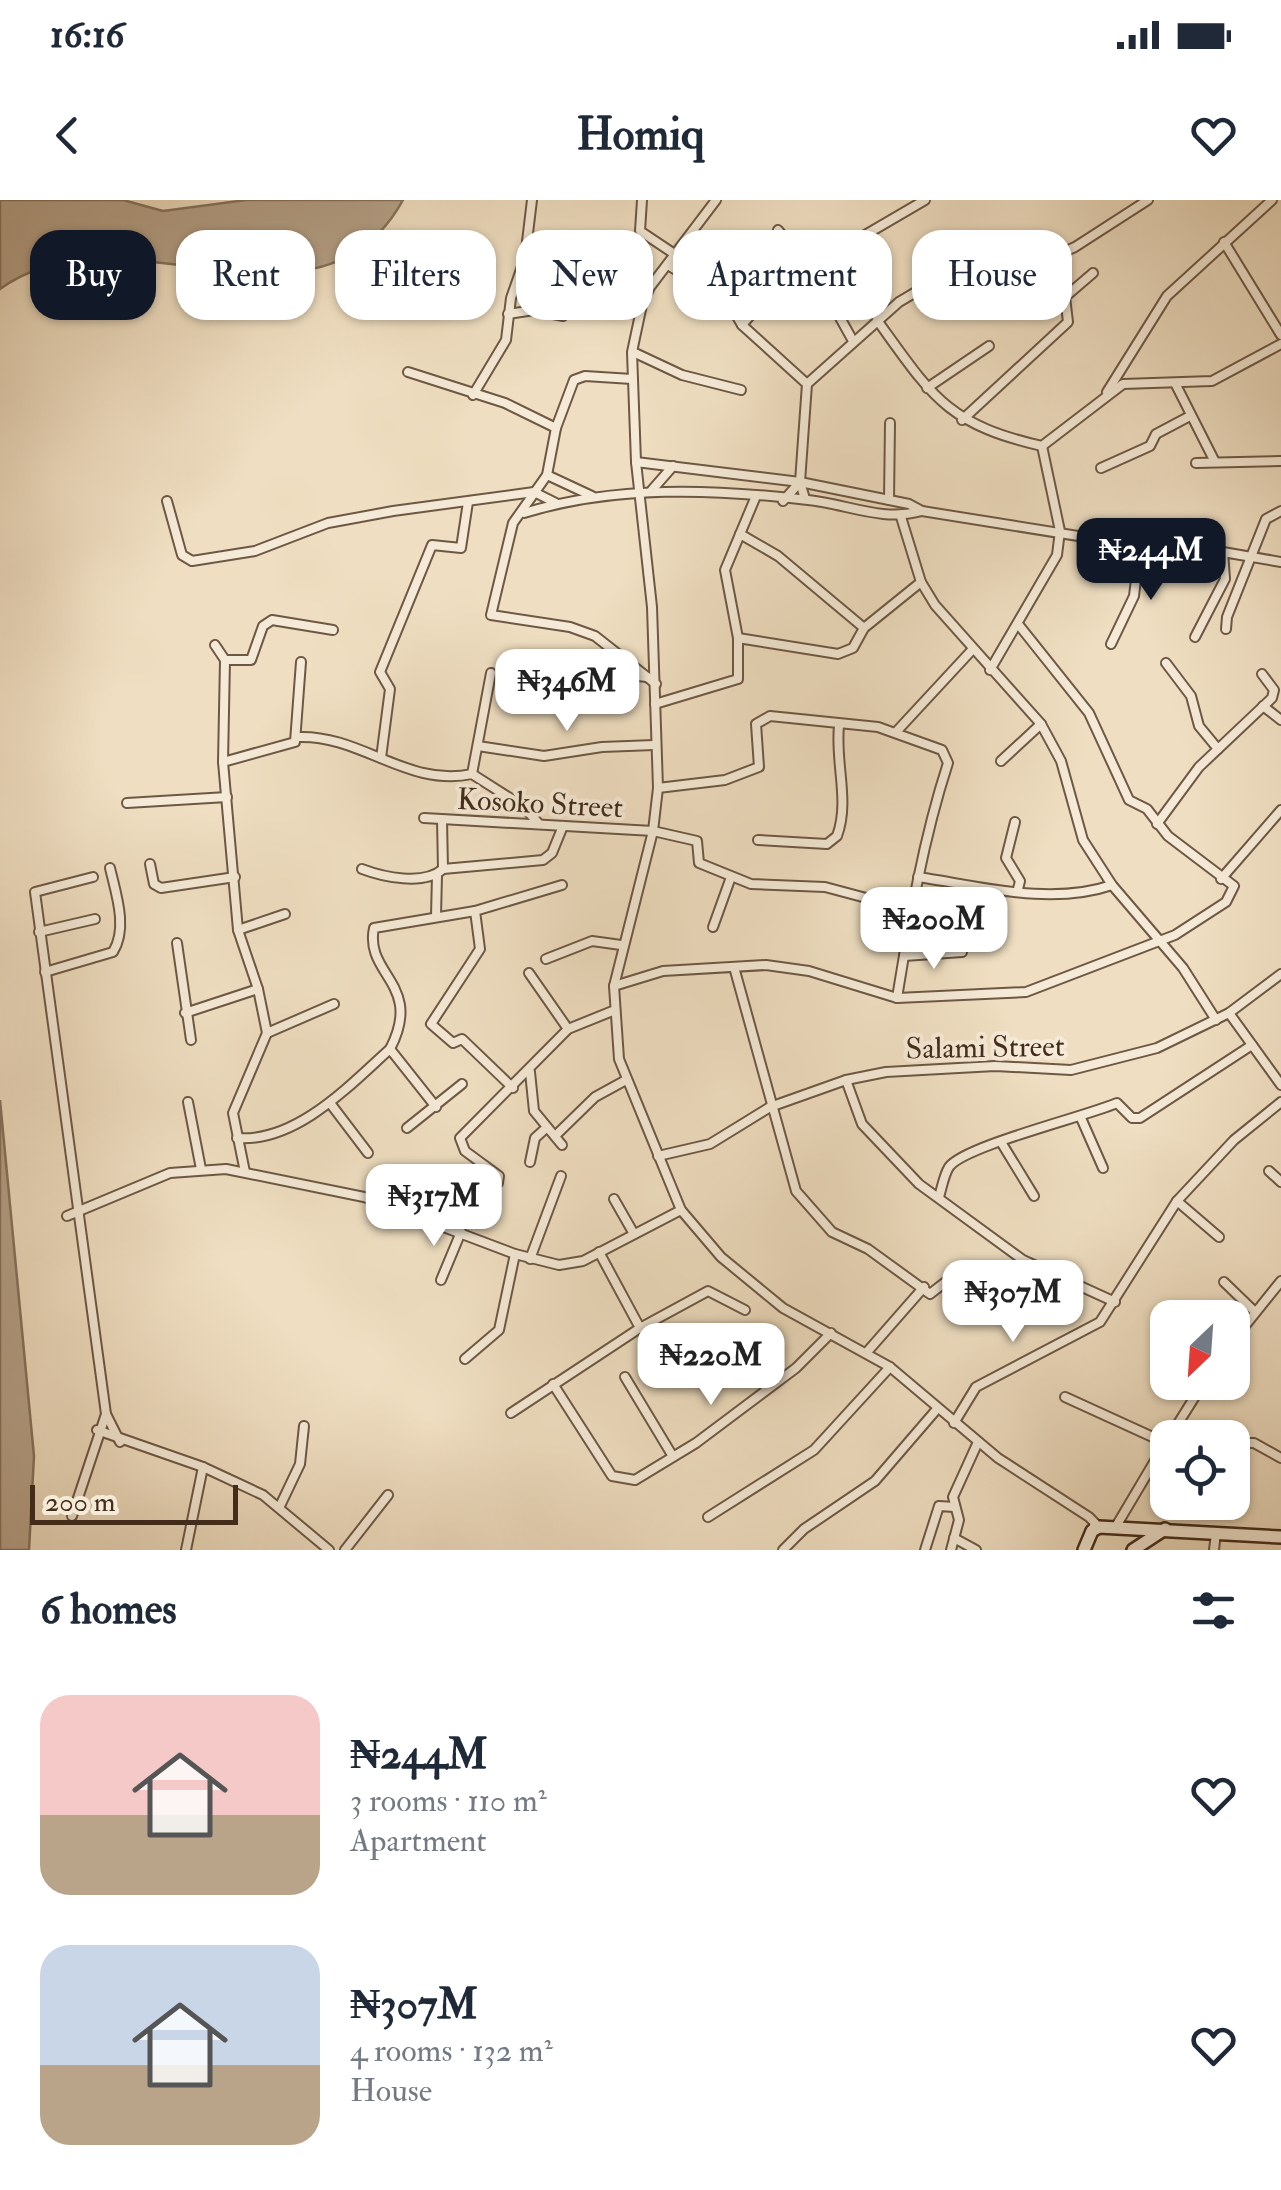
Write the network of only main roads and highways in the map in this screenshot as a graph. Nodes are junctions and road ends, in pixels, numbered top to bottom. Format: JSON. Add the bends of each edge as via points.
{"nodes":[{"id":1,"x":1165,"y":1528,"type":"junction"},
{"id":2,"x":1281,"y":1537,"type":"edge"},
{"id":3,"x":1084,"y":1550,"type":"edge"},
{"id":4,"x":1133,"y":1550,"type":"edge"}],
"edges":[{"from":1,"to":2,"type":"main road"},
{"from":1,"to":3,"type":"main road","via":[[1092,1531]]},
{"from":1,"to":4,"type":"main road"}]}
